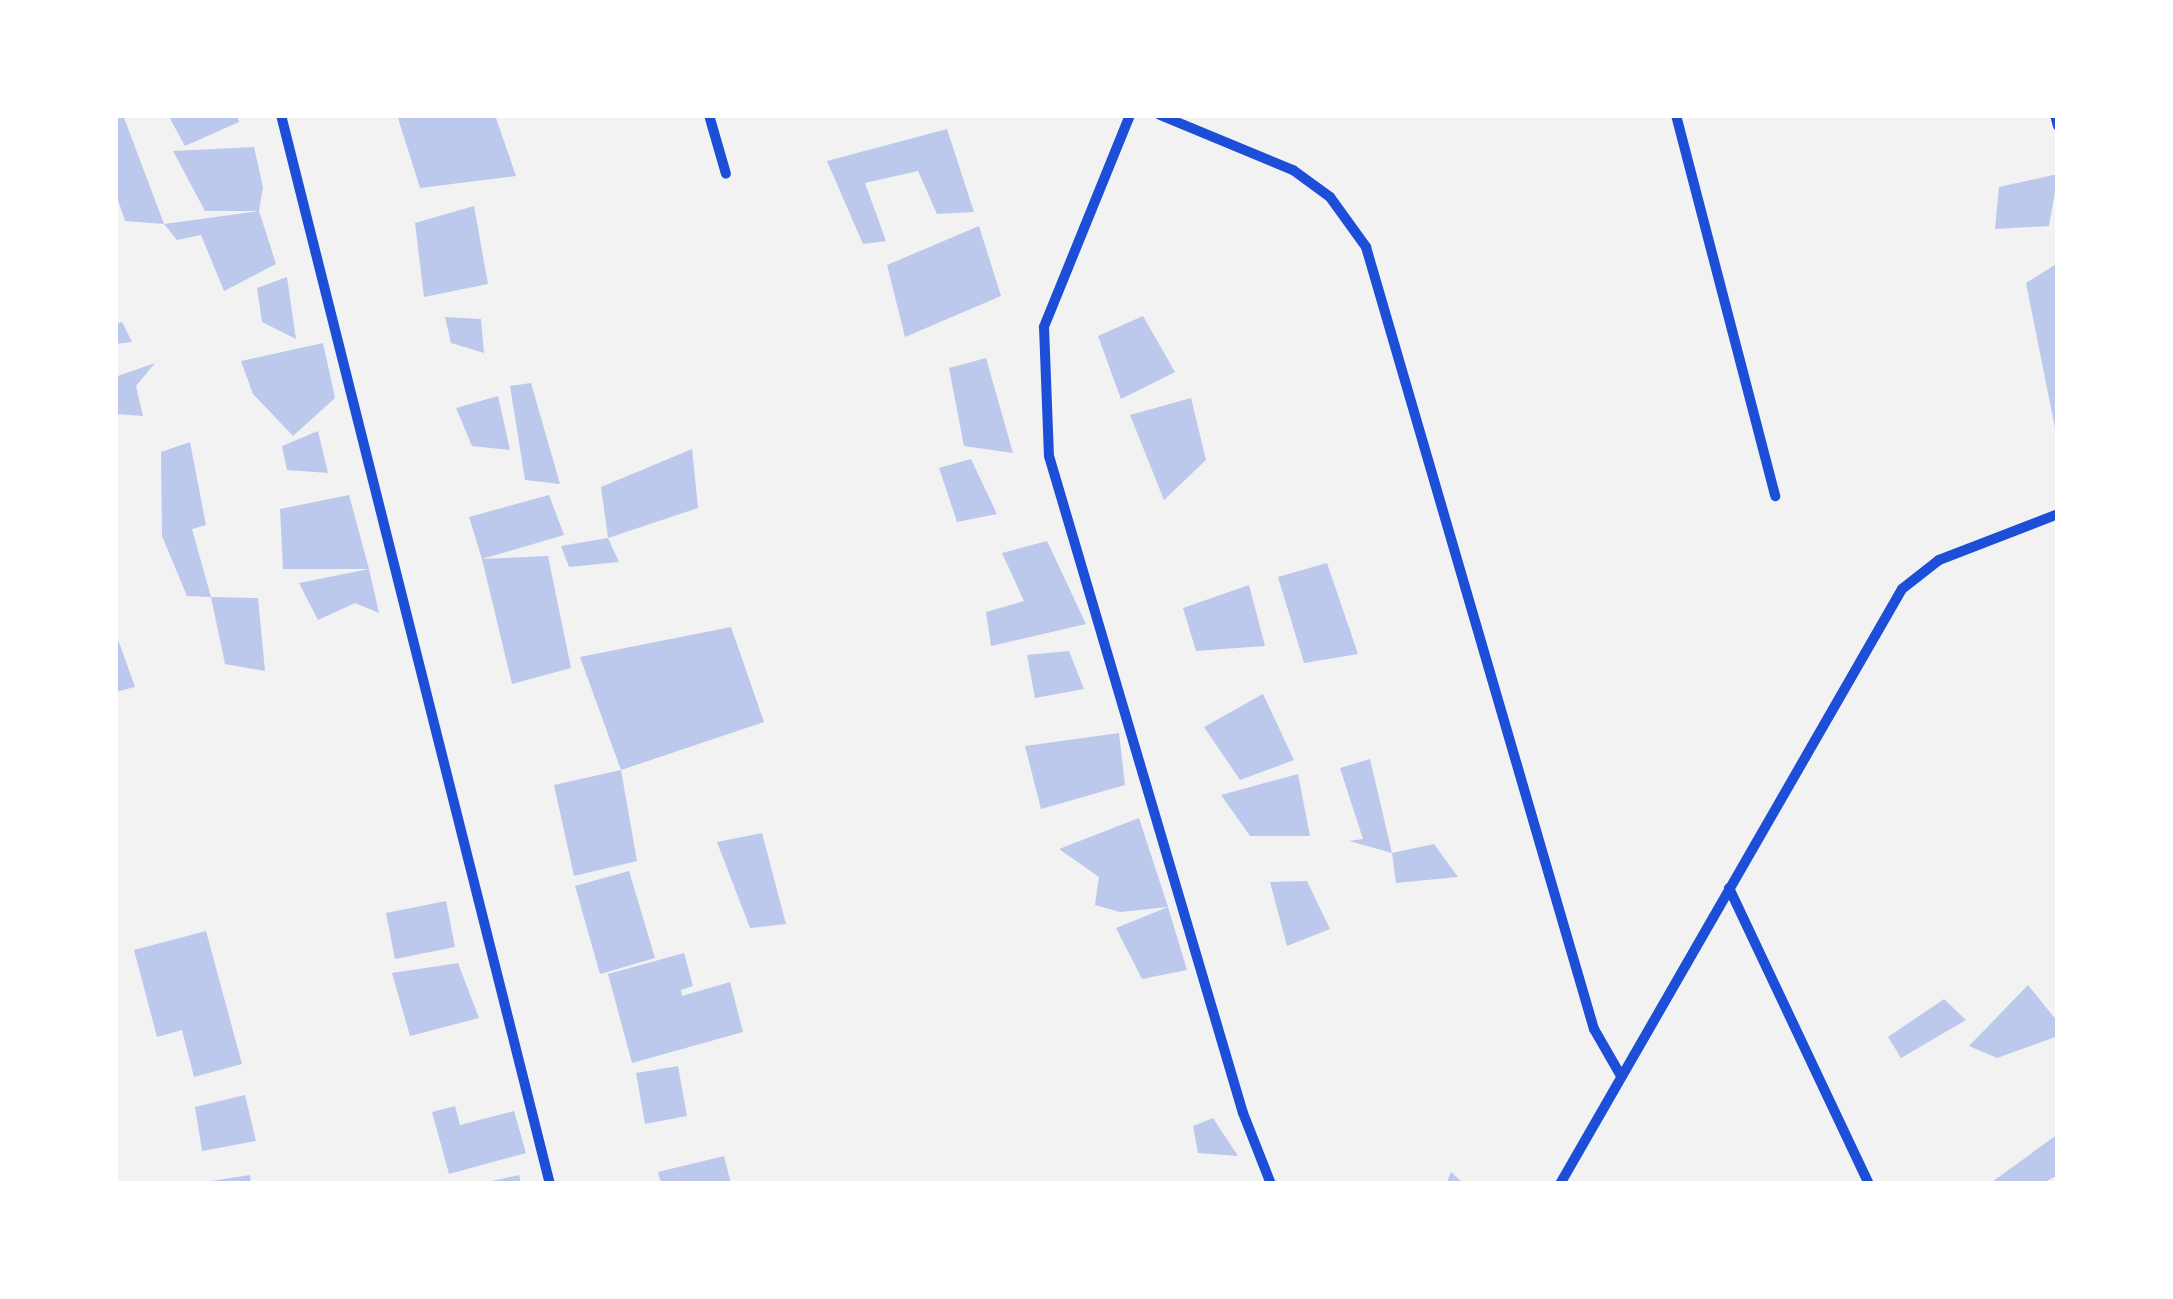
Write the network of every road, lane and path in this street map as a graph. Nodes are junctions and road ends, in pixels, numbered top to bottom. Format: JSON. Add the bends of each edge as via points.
{"nodes":[{"id":1,"x":282,"y":115,"type":"edge"},
{"id":2,"x":709,"y":115,"type":"edge"},
{"id":3,"x":1130,"y":115,"type":"edge"},
{"id":4,"x":1160,"y":115,"type":"edge"},
{"id":5,"x":1676,"y":115,"type":"edge"},
{"id":6,"x":2055,"y":115,"type":"edge"},
{"id":7,"x":2058,"y":126,"type":"edge"},
{"id":8,"x":726,"y":174,"type":"dead end"},
{"id":9,"x":1774,"y":496,"type":"dead end"},
{"id":10,"x":2058,"y":514,"type":"edge"},
{"id":11,"x":1729,"y":888,"type":"junction"},
{"id":12,"x":1622,"y":1076,"type":"junction"},
{"id":13,"x":550,"y":1184,"type":"edge"},
{"id":14,"x":1272,"y":1184,"type":"edge"},
{"id":15,"x":1560,"y":1184,"type":"edge"},
{"id":16,"x":1869,"y":1184,"type":"edge"}],
"edges":[{"from":1,"to":13,"type":"street"},
{"from":2,"to":8,"type":"street"},
{"from":3,"to":14,"type":"street","via":[[1044,328],[1049,456],[1238,1094]]},
{"from":4,"to":12,"type":"street","via":[[1293,170],[1330,197],[1366,247],[1594,1029]]},
{"from":5,"to":9,"type":"street"},
{"from":6,"to":7,"type":"street"},
{"from":10,"to":11,"type":"street","via":[[1939,560],[1902,589]]},
{"from":11,"to":12,"type":"street"},
{"from":11,"to":16,"type":"street"},
{"from":12,"to":15,"type":"street"}]}
